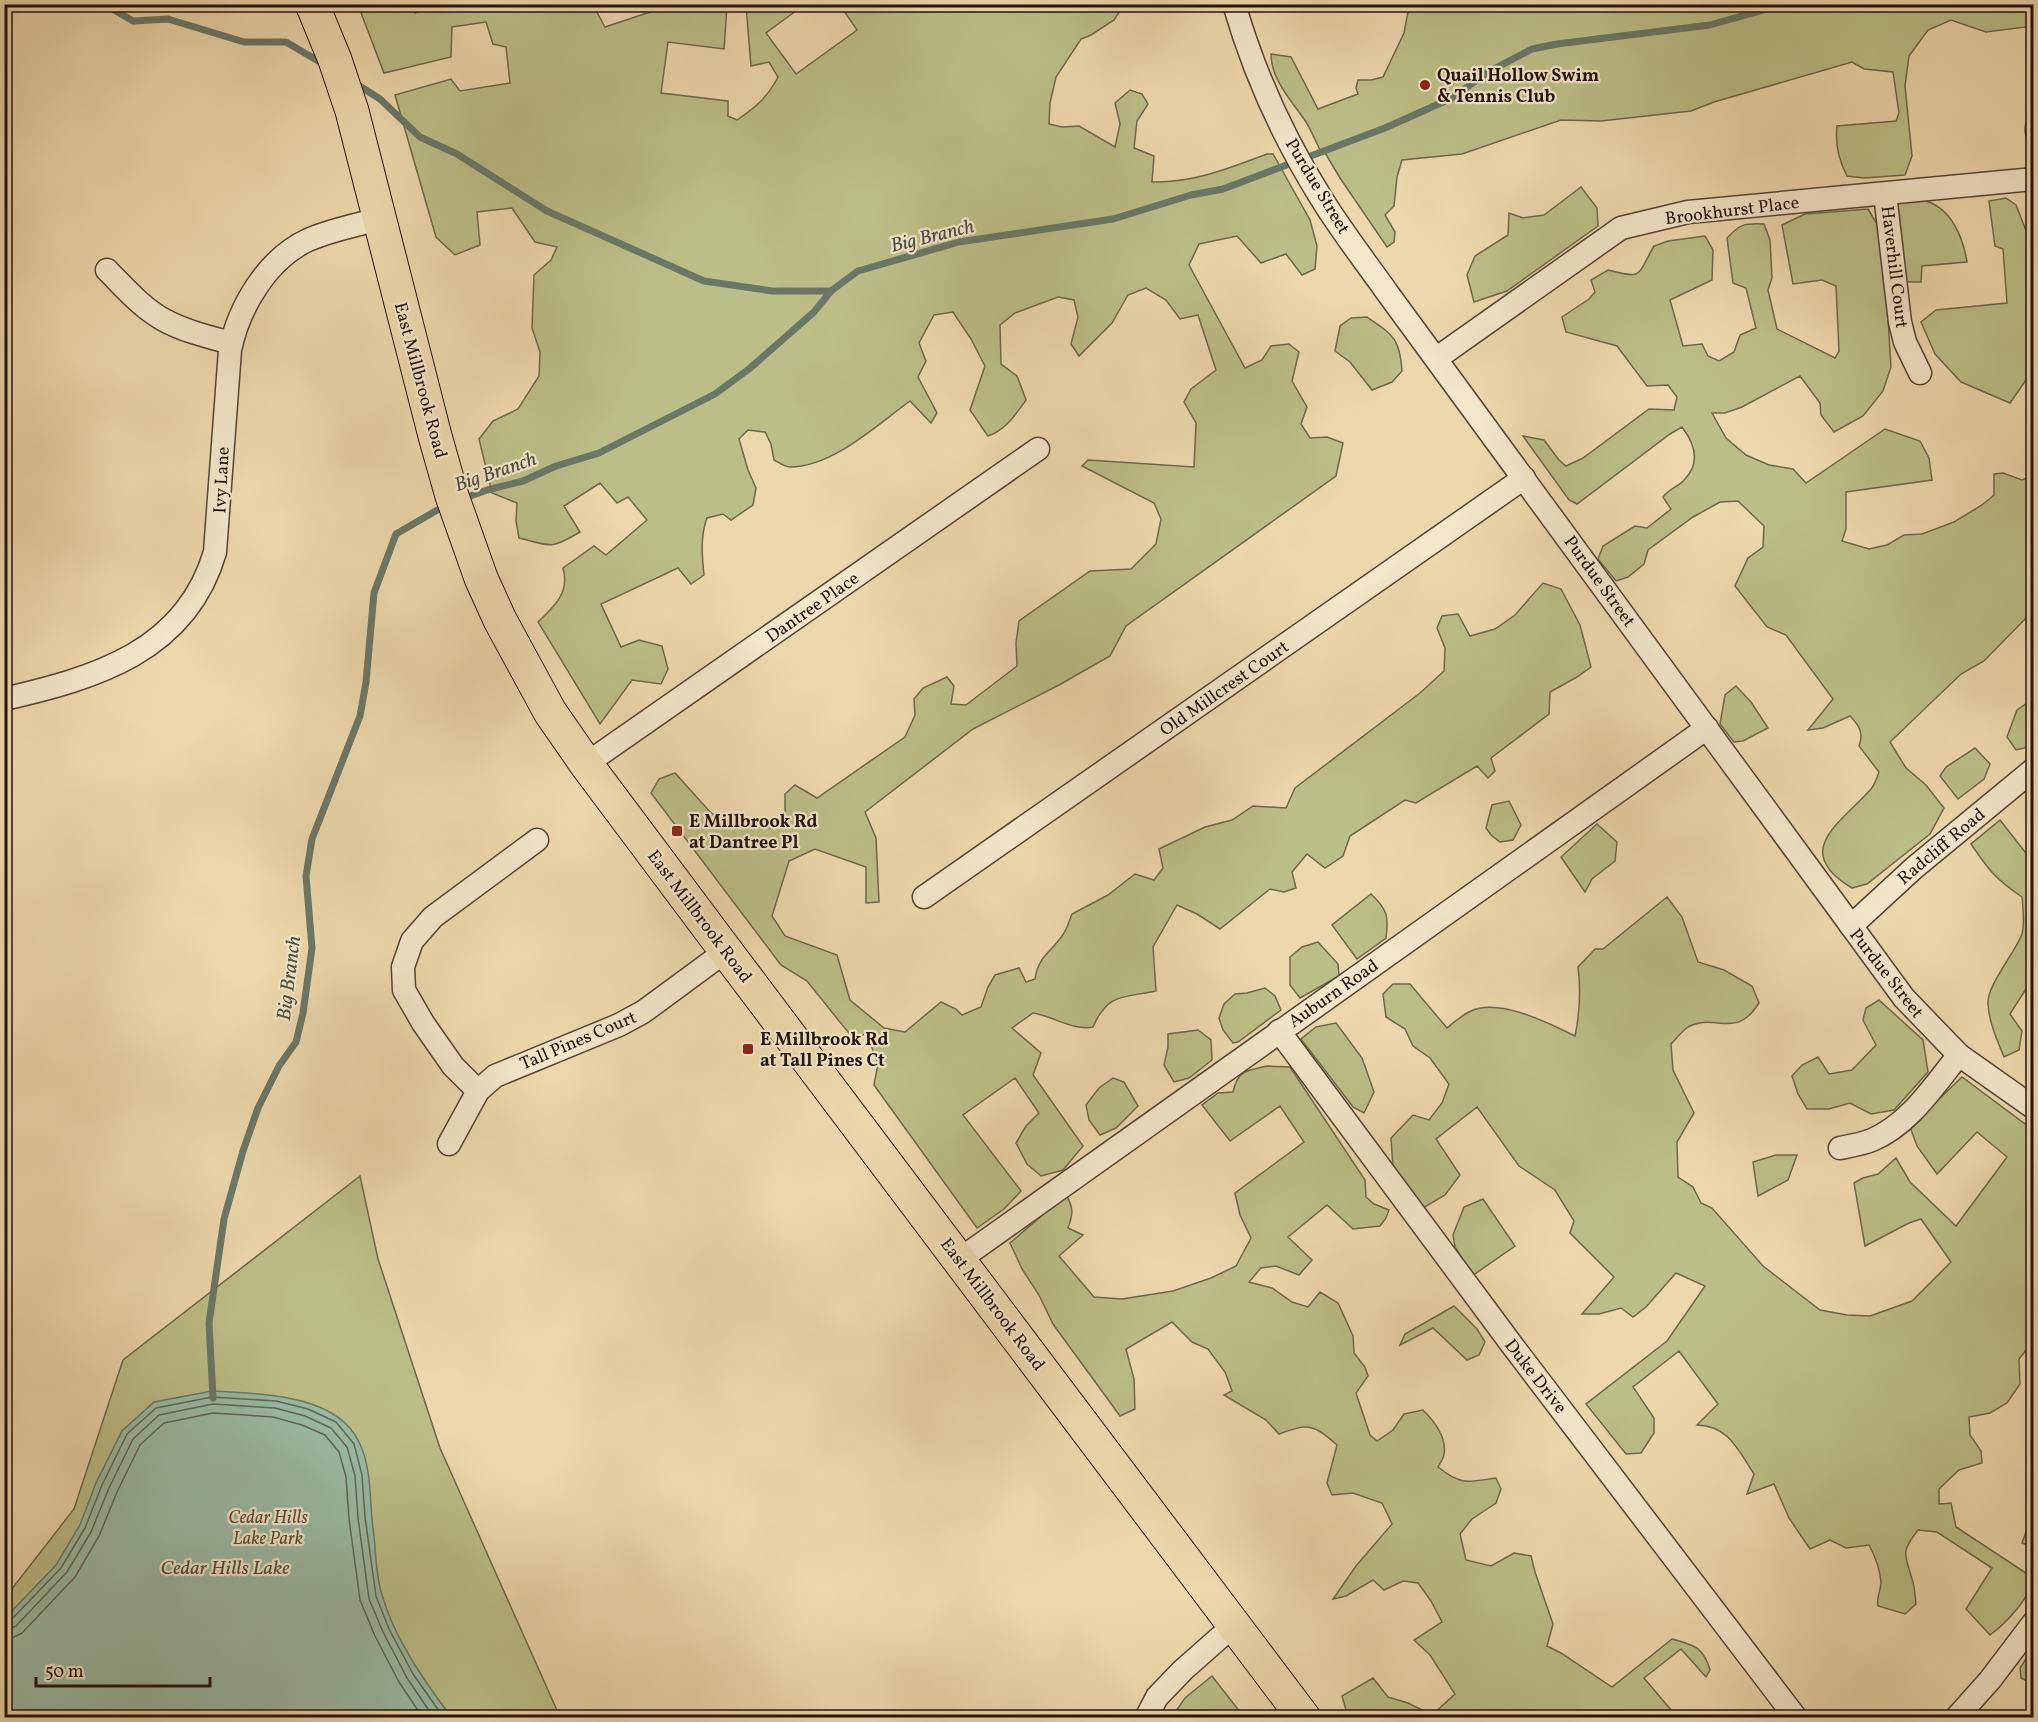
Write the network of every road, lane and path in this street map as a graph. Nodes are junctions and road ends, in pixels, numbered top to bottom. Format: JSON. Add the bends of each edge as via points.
{"nodes":[{"id":1,"x":312,"y":4,"type":"edge"},
{"id":2,"x":1234,"y":4,"type":"edge"},
{"id":3,"x":2034,"y":179,"type":"edge"},
{"id":4,"x":1885,"y":194,"type":"junction"},
{"id":5,"x":380,"y":219,"type":"junction"},
{"id":6,"x":107,"y":270,"type":"dead end"},
{"id":7,"x":231,"y":344,"type":"junction"},
{"id":8,"x":1437,"y":358,"type":"junction"},
{"id":9,"x":1920,"y":373,"type":"dead end"},
{"id":10,"x":1038,"y":449,"type":"dead end"},
{"id":11,"x":1524,"y":478,"type":"junction"},
{"id":12,"x":4,"y":699,"type":"edge"},
{"id":13,"x":1707,"y":728,"type":"junction"},
{"id":14,"x":586,"y":764,"type":"junction"},
{"id":15,"x":2034,"y":769,"type":"edge"},
{"id":16,"x":537,"y":840,"type":"dead end"},
{"id":17,"x":924,"y":897,"type":"dead end"},
{"id":18,"x":1851,"y":926,"type":"junction"},
{"id":19,"x":726,"y":951,"type":"junction"},
{"id":20,"x":1279,"y":1031,"type":"junction"},
{"id":21,"x":1959,"y":1055,"type":"junction"},
{"id":22,"x":478,"y":1091,"type":"junction"},
{"id":23,"x":2034,"y":1108,"type":"edge"},
{"id":24,"x":449,"y":1144,"type":"dead end"},
{"id":25,"x":1840,"y":1148,"type":"dead end"},
{"id":26,"x":960,"y":1260,"type":"junction"},
{"id":27,"x":2034,"y":1622,"type":"edge"},
{"id":28,"x":1234,"y":1625,"type":"junction"},
{"id":29,"x":1146,"y":1718,"type":"edge"},
{"id":30,"x":1304,"y":1718,"type":"edge"},
{"id":31,"x":1796,"y":1718,"type":"edge"},
{"id":32,"x":1956,"y":1718,"type":"edge"}],
"edges":[{"from":1,"to":5,"type":"main road","name":"East Millbrook Road","via":[[352,111]]},
{"from":2,"to":8,"type":"street","name":"Purdue Street","via":[[1248,49],[1301,165]]},
{"from":3,"to":4,"type":"street","name":"Brookhurst Place"},
{"from":4,"to":8,"type":"street","name":"Brookhurst Place","via":[[1688,212],[1621,228]]},
{"from":4,"to":9,"type":"street","name":"Haverhill Court","via":[[1900,322]]},
{"from":5,"to":7,"type":"street","name":"Ivy Lane","via":[[335,230],[289,252],[243,307]]},
{"from":5,"to":14,"type":"main road","name":"East Millbrook Road","via":[[435,436],[466,537],[524,667]]},
{"from":6,"to":7,"type":"street","via":[[163,320]]},
{"from":7,"to":12,"type":"street","name":"Ivy Lane","via":[[215,552],[196,597],[145,649],[79,680]]},
{"from":8,"to":11,"type":"street","name":"Purdue Street"},
{"from":10,"to":14,"type":"street","name":"Dantree Place"},
{"from":11,"to":13,"type":"street","name":"Purdue Street"},
{"from":11,"to":17,"type":"street","name":"Old Millcrest Court"},
{"from":13,"to":18,"type":"street","name":"Purdue Street"},
{"from":13,"to":20,"type":"street","name":"Auburn Road"},
{"from":14,"to":19,"type":"main road","name":"East Millbrook Road"},
{"from":15,"to":18,"type":"street","name":"Radcliff Road"},
{"from":16,"to":22,"type":"street","via":[[433,917],[411,941],[403,967],[404,990],[423,1023],[453,1066]]},
{"from":18,"to":21,"type":"street","name":"Purdue Street","via":[[1904,998]]},
{"from":19,"to":22,"type":"street","name":"Tall Pines Court","via":[[643,1012],[495,1076]]},
{"from":19,"to":26,"type":"main road","name":"East Millbrook Road"},
{"from":20,"to":26,"type":"street","name":"Auburn Road"},
{"from":20,"to":31,"type":"street","name":"Duke Drive"},
{"from":21,"to":23,"type":"street","name":"Purdue Street"},
{"from":21,"to":25,"type":"street","via":[[1907,1117],[1891,1130],[1870,1141]]},
{"from":22,"to":24,"type":"street","name":"Tall Pines Court"},
{"from":26,"to":28,"type":"main road","name":"East Millbrook Road"},
{"from":27,"to":32,"type":"street"},
{"from":28,"to":29,"type":"street","via":[[1157,1697]]},
{"from":28,"to":30,"type":"main road","name":"East Millbrook Road"}]}
